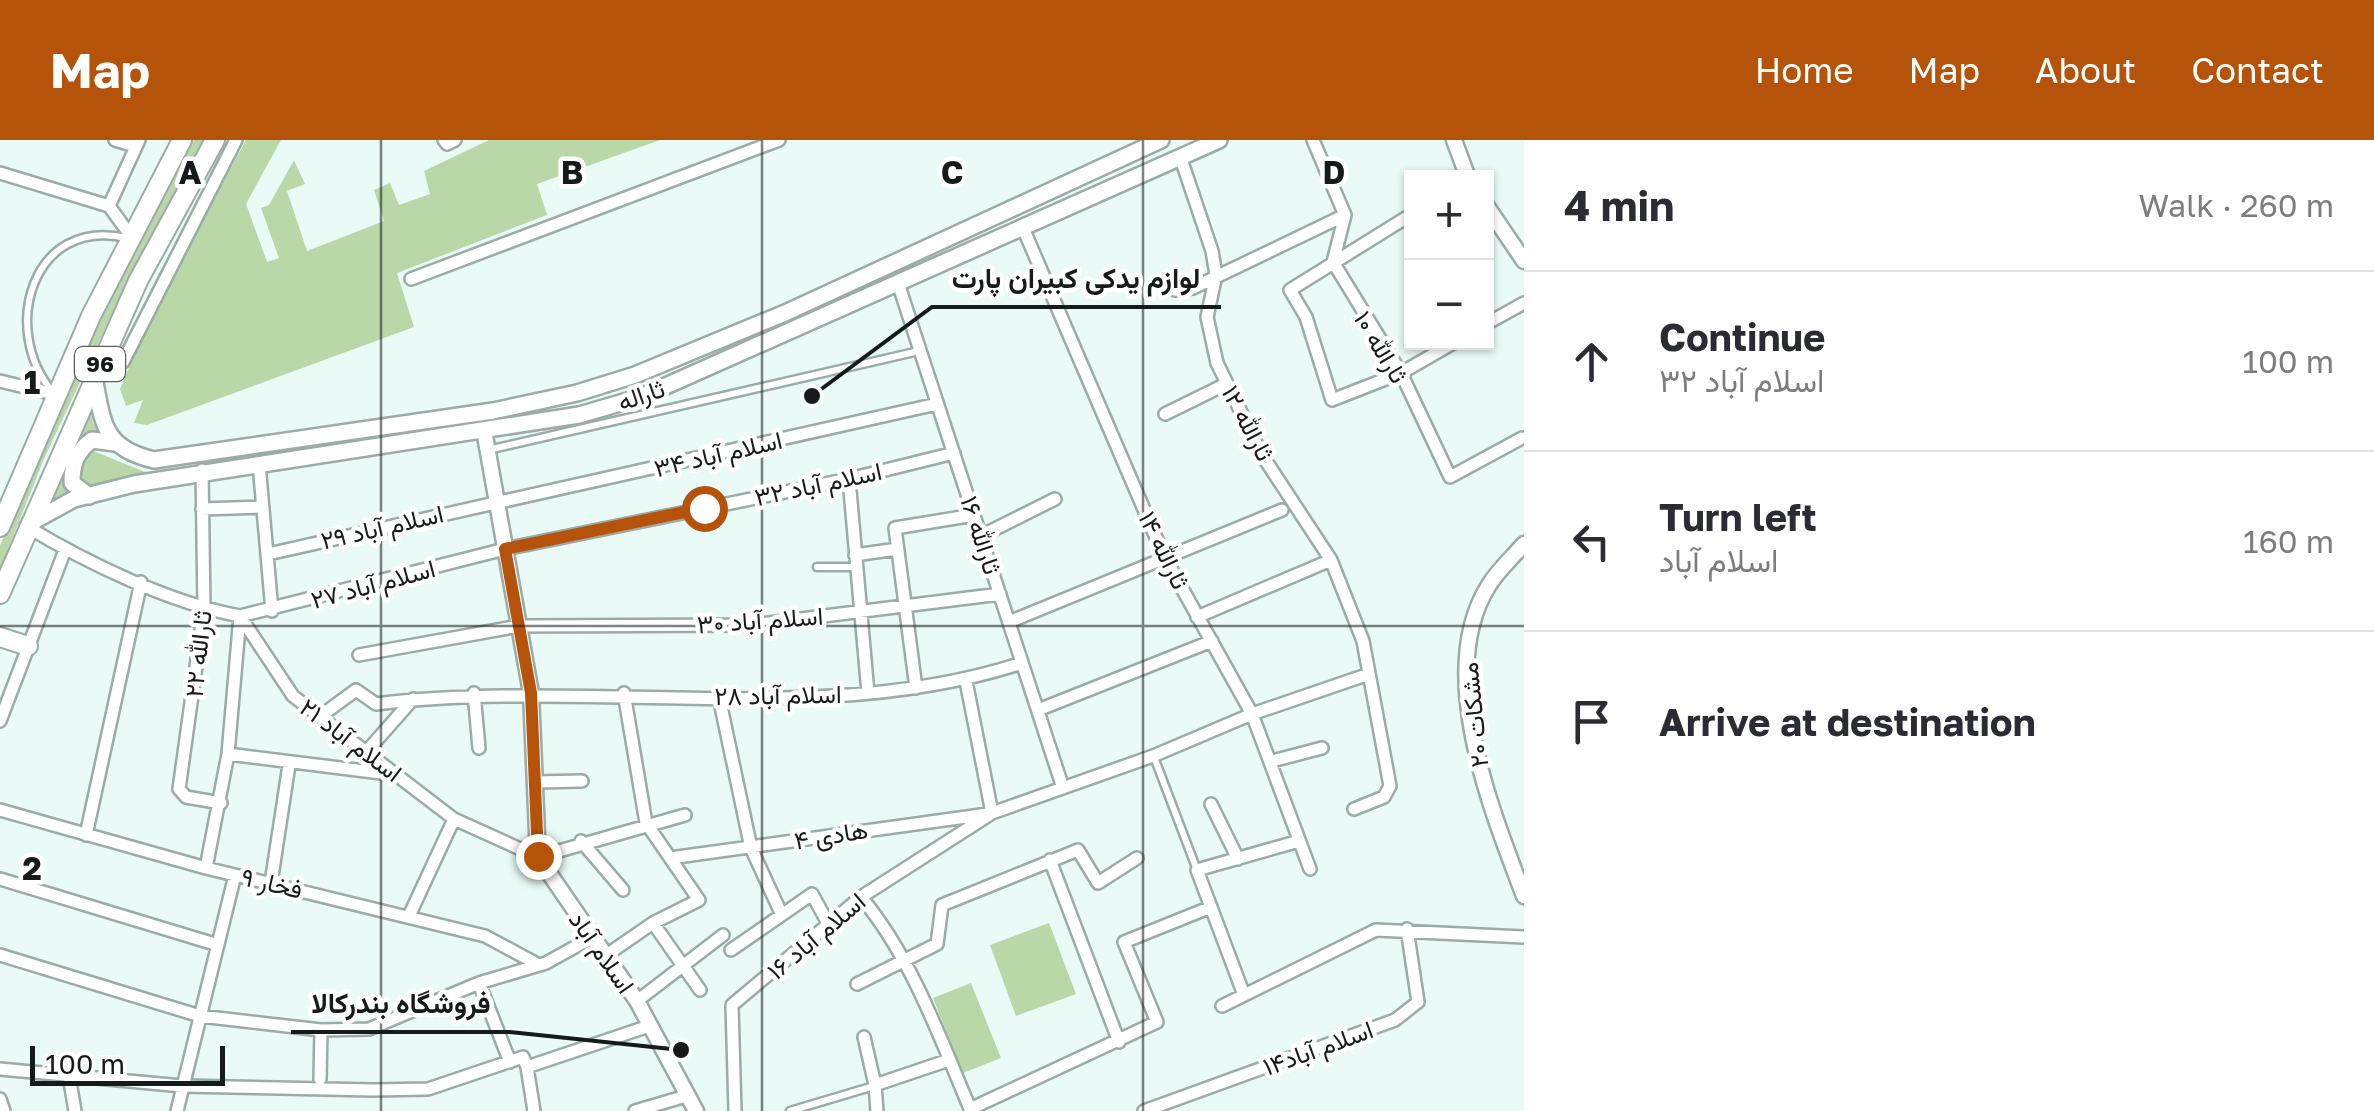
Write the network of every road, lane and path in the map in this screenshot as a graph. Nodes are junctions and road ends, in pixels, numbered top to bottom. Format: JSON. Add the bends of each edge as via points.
{"nodes":[{"id":1,"x":115,"y":140,"type":"edge"},
{"id":2,"x":182,"y":140,"type":"edge"},
{"id":3,"x":214,"y":140,"type":"edge"},
{"id":4,"x":236,"y":140,"type":"edge"},
{"id":5,"x":444,"y":140,"type":"edge"},
{"id":6,"x":455,"y":140,"type":"edge"},
{"id":7,"x":779,"y":140,"type":"edge"},
{"id":8,"x":1161,"y":140,"type":"edge"},
{"id":9,"x":1219,"y":140,"type":"edge"},
{"id":10,"x":1313,"y":140,"type":"edge"},
{"id":11,"x":1454,"y":140,"type":"edge"},
{"id":12,"x":137,"y":143,"type":"edge"},
{"id":13,"x":1180,"y":156,"type":"junction"},
{"id":14,"x":1465,"y":170,"type":"edge"},
{"id":15,"x":0,"y":173,"type":"edge"},
{"id":16,"x":109,"y":206,"type":"junction"},
{"id":17,"x":1345,"y":214,"type":"junction"},
{"id":18,"x":1494,"y":217,"type":"edge"},
{"id":19,"x":1404,"y":219,"type":"edge"},
{"id":20,"x":1024,"y":228,"type":"junction"},
{"id":21,"x":133,"y":239,"type":"junction"},
{"id":22,"x":1524,"y":261,"type":"edge"},
{"id":23,"x":1333,"y":262,"type":"junction"},
{"id":24,"x":1216,"y":275,"type":"junction"},
{"id":25,"x":412,"y":279,"type":"dead end"},
{"id":26,"x":1165,"y":280,"type":"dead end"},
{"id":27,"x":898,"y":283,"type":"junction"},
{"id":28,"x":1524,"y":303,"type":"edge"},
{"id":29,"x":18,"y":306,"type":"dead end"},
{"id":30,"x":784,"y":313,"type":"junction"},
{"id":31,"x":1494,"y":320,"type":"edge"},
{"id":32,"x":794,"y":333,"type":"junction"},
{"id":33,"x":18,"y":340,"type":"dead end"},
{"id":34,"x":1441,"y":350,"type":"edge"},
{"id":35,"x":920,"y":351,"type":"junction"},
{"id":36,"x":1400,"y":374,"type":"junction"},
{"id":37,"x":94,"y":377,"type":"junction"},
{"id":38,"x":0,"y":382,"type":"edge"},
{"id":39,"x":1226,"y":384,"type":"junction"},
{"id":40,"x":58,"y":396,"type":"junction"},
{"id":41,"x":938,"y":404,"type":"junction"},
{"id":42,"x":1164,"y":414,"type":"dead end"},
{"id":43,"x":484,"y":430,"type":"junction"},
{"id":44,"x":1522,"y":438,"type":"edge"},
{"id":45,"x":116,"y":444,"type":"junction"},
{"id":46,"x":488,"y":450,"type":"junction"},
{"id":47,"x":954,"y":452,"type":"junction"},
{"id":48,"x":259,"y":464,"type":"junction"},
{"id":49,"x":202,"y":470,"type":"junction"},
{"id":50,"x":849,"y":479,"type":"junction"},
{"id":51,"x":89,"y":496,"type":"junction"},
{"id":52,"x":1055,"y":499,"type":"dead end"},
{"id":53,"x":496,"y":500,"type":"junction"},
{"id":54,"x":263,"y":507,"type":"junction"},
{"id":55,"x":202,"y":509,"type":"junction"},
{"id":56,"x":1282,"y":510,"type":"dead end"},
{"id":57,"x":974,"y":515,"type":"junction"},
{"id":58,"x":26,"y":526,"type":"junction"},
{"id":59,"x":0,"y":527,"type":"edge"},
{"id":60,"x":981,"y":536,"type":"junction"},
{"id":61,"x":1524,"y":544,"type":"edge"},
{"id":62,"x":505,"y":549,"type":"junction"},
{"id":63,"x":897,"y":549,"type":"junction"},
{"id":64,"x":65,"y":550,"type":"junction"},
{"id":65,"x":268,"y":554,"type":"junction"},
{"id":66,"x":1164,"y":556,"type":"junction"},
{"id":67,"x":1331,"y":560,"type":"junction"},
{"id":68,"x":856,"y":561,"type":"junction"},
{"id":69,"x":817,"y":567,"type":"dead end"},
{"id":70,"x":141,"y":582,"type":"junction"},
{"id":71,"x":0,"y":594,"type":"edge"},
{"id":72,"x":1000,"y":594,"type":"junction"},
{"id":73,"x":902,"y":606,"type":"junction"},
{"id":74,"x":204,"y":609,"type":"junction"},
{"id":75,"x":272,"y":610,"type":"junction"},
{"id":76,"x":860,"y":611,"type":"junction"},
{"id":77,"x":240,"y":616,"type":"junction"},
{"id":78,"x":1197,"y":617,"type":"junction"},
{"id":79,"x":1009,"y":622,"type":"junction"},
{"id":80,"x":519,"y":626,"type":"junction"},
{"id":81,"x":0,"y":637,"type":"edge"},
{"id":82,"x":1212,"y":640,"type":"junction"},
{"id":83,"x":28,"y":646,"type":"junction"},
{"id":84,"x":360,"y":655,"type":"dead end"},
{"id":85,"x":1022,"y":663,"type":"junction"},
{"id":86,"x":1366,"y":676,"type":"junction"},
{"id":87,"x":966,"y":681,"type":"junction"},
{"id":88,"x":916,"y":688,"type":"junction"},
{"id":89,"x":474,"y":693,"type":"junction"},
{"id":90,"x":531,"y":693,"type":"junction"},
{"id":91,"x":624,"y":693,"type":"junction"},
{"id":92,"x":868,"y":693,"type":"junction"},
{"id":93,"x":719,"y":697,"type":"junction"},
{"id":94,"x":413,"y":699,"type":"junction"},
{"id":95,"x":1038,"y":710,"type":"junction"},
{"id":96,"x":1252,"y":714,"type":"junction"},
{"id":97,"x":322,"y":715,"type":"junction"},
{"id":98,"x":0,"y":721,"type":"edge"},
{"id":99,"x":479,"y":748,"type":"dead end"},
{"id":100,"x":1322,"y":748,"type":"dead end"},
{"id":101,"x":368,"y":750,"type":"junction"},
{"id":102,"x":228,"y":754,"type":"junction"},
{"id":103,"x":1154,"y":756,"type":"junction"},
{"id":104,"x":1272,"y":761,"type":"junction"},
{"id":105,"x":289,"y":765,"type":"junction"},
{"id":106,"x":398,"y":775,"type":"junction"},
{"id":107,"x":582,"y":781,"type":"dead end"},
{"id":108,"x":535,"y":782,"type":"junction"},
{"id":109,"x":1063,"y":788,"type":"junction"},
{"id":110,"x":221,"y":803,"type":"junction"},
{"id":111,"x":1210,"y":804,"type":"dead end"},
{"id":112,"x":1354,"y":809,"type":"dead end"},
{"id":113,"x":0,"y":810,"type":"edge"},
{"id":114,"x":992,"y":813,"type":"junction"},
{"id":115,"x":685,"y":814,"type":"dead end"},
{"id":116,"x":454,"y":819,"type":"junction"},
{"id":117,"x":646,"y":824,"type":"junction"},
{"id":118,"x":86,"y":835,"type":"junction"},
{"id":119,"x":581,"y":841,"type":"junction"},
{"id":120,"x":1299,"y":842,"type":"junction"},
{"id":121,"x":752,"y":848,"type":"junction"},
{"id":122,"x":538,"y":856,"type":"junction"},
{"id":123,"x":670,"y":858,"type":"junction"},
{"id":124,"x":1138,"y":858,"type":"dead end"},
{"id":125,"x":1238,"y":859,"type":"junction"},
{"id":126,"x":1050,"y":860,"type":"junction"},
{"id":127,"x":206,"y":868,"type":"junction"},
{"id":128,"x":1310,"y":869,"type":"dead end"},
{"id":129,"x":1197,"y":870,"type":"junction"},
{"id":130,"x":235,"y":875,"type":"junction"},
{"id":131,"x":0,"y":880,"type":"edge"},
{"id":132,"x":272,"y":884,"type":"junction"},
{"id":133,"x":623,"y":890,"type":"dead end"},
{"id":134,"x":1524,"y":896,"type":"edge"},
{"id":135,"x":861,"y":897,"type":"junction"},
{"id":136,"x":1211,"y":907,"type":"junction"},
{"id":137,"x":781,"y":914,"type":"junction"},
{"id":138,"x":409,"y":916,"type":"junction"},
{"id":139,"x":652,"y":923,"type":"junction"},
{"id":140,"x":830,"y":927,"type":"junction"},
{"id":141,"x":1407,"y":929,"type":"junction"},
{"id":142,"x":724,"y":935,"type":"dead end"},
{"id":143,"x":1524,"y":937,"type":"edge"},
{"id":144,"x":590,"y":938,"type":"junction"},
{"id":145,"x":218,"y":945,"type":"junction"},
{"id":146,"x":732,"y":950,"type":"dead end"},
{"id":147,"x":0,"y":955,"type":"edge"},
{"id":148,"x":605,"y":956,"type":"junction"},
{"id":149,"x":904,"y":962,"type":"junction"},
{"id":150,"x":539,"y":965,"type":"junction"},
{"id":151,"x":684,"y":967,"type":"junction"},
{"id":152,"x":479,"y":983,"type":"junction"},
{"id":153,"x":857,"y":984,"type":"dead end"},
{"id":154,"x":700,"y":990,"type":"dead end"},
{"id":155,"x":1244,"y":994,"type":"junction"},
{"id":156,"x":638,"y":1002,"type":"junction"},
{"id":157,"x":1222,"y":1006,"type":"dead end"},
{"id":158,"x":200,"y":1016,"type":"junction"},
{"id":159,"x":649,"y":1026,"type":"junction"},
{"id":160,"x":321,"y":1030,"type":"junction"},
{"id":161,"x":864,"y":1037,"type":"dead end"},
{"id":162,"x":1119,"y":1042,"type":"junction"},
{"id":163,"x":950,"y":1060,"type":"junction"},
{"id":164,"x":510,"y":1062,"type":"junction"},
{"id":165,"x":527,"y":1068,"type":"junction"},
{"id":166,"x":0,"y":1069,"type":"edge"},
{"id":167,"x":70,"y":1076,"type":"junction"},
{"id":168,"x":320,"y":1079,"type":"dead end"},
{"id":169,"x":875,"y":1085,"type":"junction"},
{"id":170,"x":182,"y":1086,"type":"junction"},
{"id":171,"x":686,"y":1096,"type":"junction"},
{"id":172,"x":0,"y":1100,"type":"edge"},
{"id":173,"x":970,"y":1110,"type":"edge"},
{"id":174,"x":4,"y":1111,"type":"edge"},
{"id":175,"x":75,"y":1111,"type":"edge"},
{"id":176,"x":177,"y":1111,"type":"edge"},
{"id":177,"x":534,"y":1111,"type":"edge"},
{"id":178,"x":636,"y":1111,"type":"edge"},
{"id":179,"x":696,"y":1111,"type":"edge"},
{"id":180,"x":735,"y":1111,"type":"edge"},
{"id":181,"x":790,"y":1111,"type":"edge"},
{"id":182,"x":877,"y":1111,"type":"edge"},
{"id":183,"x":1144,"y":1111,"type":"edge"}],
"edges":[{"from":1,"to":12,"type":"street"},
{"from":2,"to":21,"type":"main road","number":"96"},
{"from":3,"to":37,"type":"main road","number":"96"},
{"from":4,"to":37,"type":"street","via":[[123,362]]},
{"from":5,"to":6,"type":"street"},
{"from":7,"to":25,"type":"street"},
{"from":8,"to":30,"type":"main road","name":"ثاراله"},
{"from":9,"to":13,"type":"main road","name":"ثاراله"},
{"from":10,"to":17,"type":"street"},
{"from":11,"to":14,"type":"street"},
{"from":12,"to":16,"type":"street"},
{"from":13,"to":20,"type":"main road","name":"ثاراله"},
{"from":13,"to":24,"type":"street","name":"ثارالله ۱۲"},
{"from":15,"to":16,"type":"street"},
{"from":16,"to":21,"type":"street"},
{"from":17,"to":23,"type":"street"},
{"from":17,"to":24,"type":"street"},
{"from":18,"to":22,"type":"street"},
{"from":19,"to":23,"type":"street"},
{"from":20,"to":27,"type":"main road","name":"ثاراله"},
{"from":20,"to":66,"type":"street","name":"ثارالله ۱۴"},
{"from":21,"to":29,"type":"lane","via":[[98,235],[65,243],[30,273]]},
{"from":21,"to":40,"type":"main road","number":"96"},
{"from":23,"to":36,"type":"street","name":"ثارالله ۱۰"},
{"from":23,"to":36,"type":"street","via":[[1290,290],[1332,400]]},
{"from":24,"to":26,"type":"street","via":[[1184,290]]},
{"from":24,"to":39,"type":"street","name":"ثارالله ۱۲","via":[[1207,318]]},
{"from":27,"to":32,"type":"main road","name":"ثاراله"},
{"from":27,"to":35,"type":"street","name":"ثارالله ۱۶"},
{"from":28,"to":31,"type":"street"},
{"from":30,"to":32,"type":"main road"},
{"from":30,"to":45,"type":"main road","name":"ثاراله","via":[[634,376],[492,410],[154,460],[126,454]]},
{"from":32,"to":43,"type":"main road","name":"ثاراله","via":[[641,398]]},
{"from":33,"to":40,"type":"lane","via":[[40,381]]},
{"from":34,"to":36,"type":"street"},
{"from":35,"to":41,"type":"street","name":"ثارالله ۱۶"},
{"from":35,"to":46,"type":"lane"},
{"from":36,"to":44,"type":"street","name":"ثارالله ۱۰","via":[[1450,477]]},
{"from":37,"to":45,"type":"main road","via":[[104,426]]},
{"from":37,"to":58,"type":"main road","number":"96"},
{"from":38,"to":40,"type":"street"},
{"from":39,"to":42,"type":"street"},
{"from":39,"to":67,"type":"street","name":"ثارالله ۱۲","via":[[1262,455]]},
{"from":40,"to":59,"type":"main road","number":"96"},
{"from":41,"to":47,"type":"street","name":"ثارالله ۱۶"},
{"from":41,"to":53,"type":"street","name":"اسلام آباد ۳۴"},
{"from":43,"to":46,"type":"street"},
{"from":43,"to":48,"type":"main road","name":"ثاراله"},
{"from":45,"to":51,"type":"main road","via":[[92,440],[81,449],[72,483]]},
{"from":46,"to":53,"type":"street"},
{"from":47,"to":50,"type":"street","name":"اسلام آباد ۳۲"},
{"from":47,"to":57,"type":"street","name":"ثارالله ۱۶"},
{"from":48,"to":49,"type":"main road","name":"ثاراله"},
{"from":48,"to":54,"type":"street"},
{"from":49,"to":51,"type":"main road","name":"ثاراله"},
{"from":49,"to":55,"type":"street","name":"ثارالله ۲۲"},
{"from":50,"to":62,"type":"street","name":"اسلام آباد ۳۲"},
{"from":50,"to":68,"type":"street"},
{"from":51,"to":58,"type":"main road","name":"ثاراله"},
{"from":52,"to":60,"type":"street"},
{"from":53,"to":62,"type":"street"},
{"from":53,"to":65,"type":"street","name":"اسلام آباد ۲۹"},
{"from":54,"to":55,"type":"street"},
{"from":54,"to":65,"type":"street"},
{"from":55,"to":74,"type":"street","name":"ثارالله ۲۲"},
{"from":56,"to":66,"type":"street"},
{"from":57,"to":60,"type":"street","name":"ثارالله ۱۶"},
{"from":57,"to":63,"type":"street","via":[[895,528]]},
{"from":58,"to":64,"type":"street"},
{"from":58,"to":71,"type":"main road","number":"96"},
{"from":60,"to":72,"type":"street","name":"ثارالله ۱۶"},
{"from":61,"to":134,"type":"street","name":"مشکات ۲۰","via":[[1488,587],[1466,654],[1480,777]]},
{"from":62,"to":75,"type":"street","name":"اسلام آباد ۲۷"},
{"from":62,"to":80,"type":"street"},
{"from":63,"to":68,"type":"street"},
{"from":63,"to":73,"type":"street"},
{"from":64,"to":70,"type":"street"},
{"from":64,"to":83,"type":"street"},
{"from":65,"to":75,"type":"street"},
{"from":66,"to":78,"type":"street","name":"ثارالله ۱۴"},
{"from":66,"to":79,"type":"street"},
{"from":67,"to":78,"type":"street"},
{"from":67,"to":86,"type":"street","name":"ثارالله ۱۲","via":[[1362,641]]},
{"from":68,"to":69,"type":"lane"},
{"from":68,"to":76,"type":"street"},
{"from":70,"to":74,"type":"street"},
{"from":70,"to":118,"type":"street"},
{"from":72,"to":73,"type":"street","name":"اسلام آباد ۳۰"},
{"from":72,"to":79,"type":"street","name":"ثارالله ۱۶"},
{"from":73,"to":76,"type":"street","name":"اسلام آباد ۳۰"},
{"from":73,"to":88,"type":"street"},
{"from":74,"to":77,"type":"street"},
{"from":74,"to":110,"type":"street","name":"ثارالله ۲۲","via":[[179,789],[186,797]]},
{"from":75,"to":77,"type":"street","name":"اسلام آباد ۲۷"},
{"from":76,"to":80,"type":"street","name":"اسلام آباد ۳۰","via":[[752,625]]},
{"from":76,"to":92,"type":"street"},
{"from":77,"to":97,"type":"street","name":"اسلام آباد ۲۱","via":[[294,696]]},
{"from":77,"to":102,"type":"street"},
{"from":78,"to":82,"type":"street","name":"ثارالله ۱۴"},
{"from":79,"to":85,"type":"street","name":"ثارالله ۱۶"},
{"from":80,"to":84,"type":"street","name":"اسلام آباد ۳۰"},
{"from":80,"to":90,"type":"street"},
{"from":81,"to":83,"type":"main road"},
{"from":82,"to":95,"type":"street"},
{"from":82,"to":96,"type":"street","name":"ثارالله ۱۴"},
{"from":83,"to":98,"type":"street"},
{"from":85,"to":87,"type":"street","name":"اسلام آباد ۲۸"},
{"from":85,"to":95,"type":"street","name":"ثارالله ۱۶"},
{"from":86,"to":96,"type":"street"},
{"from":86,"to":112,"type":"street","name":"ثارالله ۱۲","via":[[1390,786],[1384,797]]},
{"from":87,"to":88,"type":"street","name":"اسلام آباد ۲۸"},
{"from":87,"to":114,"type":"street"},
{"from":88,"to":92,"type":"street","name":"اسلام آباد ۲۸"},
{"from":89,"to":90,"type":"street","name":"اسلام آباد ۲۸"},
{"from":89,"to":94,"type":"street","name":"اسلام آباد ۲۸"},
{"from":89,"to":99,"type":"street"},
{"from":90,"to":91,"type":"street","name":"اسلام آباد ۲۸"},
{"from":90,"to":108,"type":"street"},
{"from":91,"to":93,"type":"street","name":"اسلام آباد ۲۸"},
{"from":91,"to":117,"type":"street"},
{"from":92,"to":93,"type":"street","name":"اسلام آباد ۲۸"},
{"from":93,"to":121,"type":"street"},
{"from":94,"to":97,"type":"street","name":"اسلام آباد ۲۸","via":[[376,704],[356,690]]},
{"from":94,"to":101,"type":"street"},
{"from":95,"to":109,"type":"street","name":"ثارالله ۱۶"},
{"from":96,"to":103,"type":"street"},
{"from":96,"to":104,"type":"street","name":"ثارالله ۱۴"},
{"from":97,"to":101,"type":"street","name":"اسلام آباد ۲۱"},
{"from":100,"to":104,"type":"street"},
{"from":101,"to":106,"type":"street","name":"اسلام آباد ۲۱"},
{"from":102,"to":105,"type":"street"},
{"from":102,"to":110,"type":"street"},
{"from":103,"to":109,"type":"street"},
{"from":103,"to":129,"type":"lane"},
{"from":104,"to":120,"type":"street","name":"ثارالله ۱۴"},
{"from":105,"to":106,"type":"street"},
{"from":105,"to":132,"type":"street"},
{"from":106,"to":116,"type":"street","name":"اسلام آباد ۲۱"},
{"from":107,"to":108,"type":"street"},
{"from":108,"to":122,"type":"street"},
{"from":109,"to":114,"type":"street"},
{"from":110,"to":127,"type":"street"},
{"from":111,"to":125,"type":"street"},
{"from":113,"to":118,"type":"street","name":"فخار ۹"},
{"from":114,"to":121,"type":"street","name":"هادی ۴"},
{"from":114,"to":135,"type":"street","name":"اسلام آباد ۱۶"},
{"from":115,"to":117,"type":"street"},
{"from":116,"to":122,"type":"street","name":"اسلام آباد ۲۱"},
{"from":116,"to":138,"type":"street"},
{"from":117,"to":119,"type":"street"},
{"from":117,"to":123,"type":"street"},
{"from":118,"to":127,"type":"street","name":"فخار ۹"},
{"from":119,"to":122,"type":"street"},
{"from":119,"to":133,"type":"street"},
{"from":120,"to":125,"type":"street"},
{"from":120,"to":128,"type":"street","name":"ثارالله ۱۴"},
{"from":121,"to":123,"type":"street","name":"هادی ۴"},
{"from":121,"to":137,"type":"street"},
{"from":122,"to":144,"type":"street","name":"اسلام آباد"},
{"from":123,"to":139,"type":"street","via":[[699,900]]},
{"from":124,"to":126,"type":"street","via":[[1098,882],[1078,850]]},
{"from":125,"to":129,"type":"street"},
{"from":126,"to":149,"type":"street","via":[[942,905],[937,944]]},
{"from":126,"to":162,"type":"street"},
{"from":127,"to":130,"type":"street","name":"فخار ۹"},
{"from":129,"to":136,"type":"street"},
{"from":130,"to":132,"type":"street","name":"فخار ۹"},
{"from":130,"to":145,"type":"street"},
{"from":131,"to":145,"type":"street"},
{"from":132,"to":138,"type":"street","name":"فخار ۹"},
{"from":135,"to":140,"type":"street","name":"اسلام آباد ۱۶"},
{"from":135,"to":149,"type":"street"},
{"from":136,"to":155,"type":"street"},
{"from":136,"to":162,"type":"street","via":[[1124,942],[1157,1022]]},
{"from":137,"to":140,"type":"street","via":[[812,894]]},
{"from":137,"to":146,"type":"street"},
{"from":138,"to":150,"type":"street","name":"فخار ۹","via":[[485,936]]},
{"from":139,"to":148,"type":"street"},
{"from":139,"to":151,"type":"street"},
{"from":140,"to":180,"type":"street","name":"اسلام آباد ۱۶","via":[[732,1005]]},
{"from":141,"to":143,"type":"street"},
{"from":141,"to":155,"type":"street","via":[[1376,930]]},
{"from":141,"to":183,"type":"street","name":"اسلام آباد۱۴","via":[[1418,1002],[1395,1020]]},
{"from":142,"to":151,"type":"street"},
{"from":144,"to":148,"type":"street","name":"اسلام آباد"},
{"from":144,"to":150,"type":"street"},
{"from":145,"to":158,"type":"street"},
{"from":147,"to":158,"type":"street"},
{"from":148,"to":156,"type":"street","name":"اسلام آباد"},
{"from":149,"to":153,"type":"street"},
{"from":149,"to":163,"type":"street"},
{"from":150,"to":152,"type":"street"},
{"from":151,"to":154,"type":"street"},
{"from":151,"to":156,"type":"street"},
{"from":152,"to":160,"type":"street","via":[[370,1029]]},
{"from":152,"to":164,"type":"street"},
{"from":155,"to":157,"type":"street"},
{"from":156,"to":159,"type":"street","name":"اسلام آباد"},
{"from":158,"to":160,"type":"street"},
{"from":158,"to":170,"type":"street"},
{"from":159,"to":165,"type":"street"},
{"from":159,"to":171,"type":"street","name":"اسلام آباد"},
{"from":160,"to":168,"type":"street"},
{"from":161,"to":169,"type":"street"},
{"from":162,"to":173,"type":"street"},
{"from":163,"to":169,"type":"street"},
{"from":163,"to":173,"type":"street"},
{"from":164,"to":165,"type":"street","via":[[524,1058]]},
{"from":164,"to":170,"type":"street","via":[[428,1089]]},
{"from":165,"to":177,"type":"street"},
{"from":166,"to":167,"type":"street"},
{"from":167,"to":170,"type":"street"},
{"from":167,"to":175,"type":"street"},
{"from":169,"to":181,"type":"lane"},
{"from":169,"to":182,"type":"street"},
{"from":170,"to":176,"type":"street"},
{"from":171,"to":178,"type":"street"},
{"from":171,"to":179,"type":"street","name":"اسلام آباد"},
{"from":172,"to":174,"type":"street"}]}
